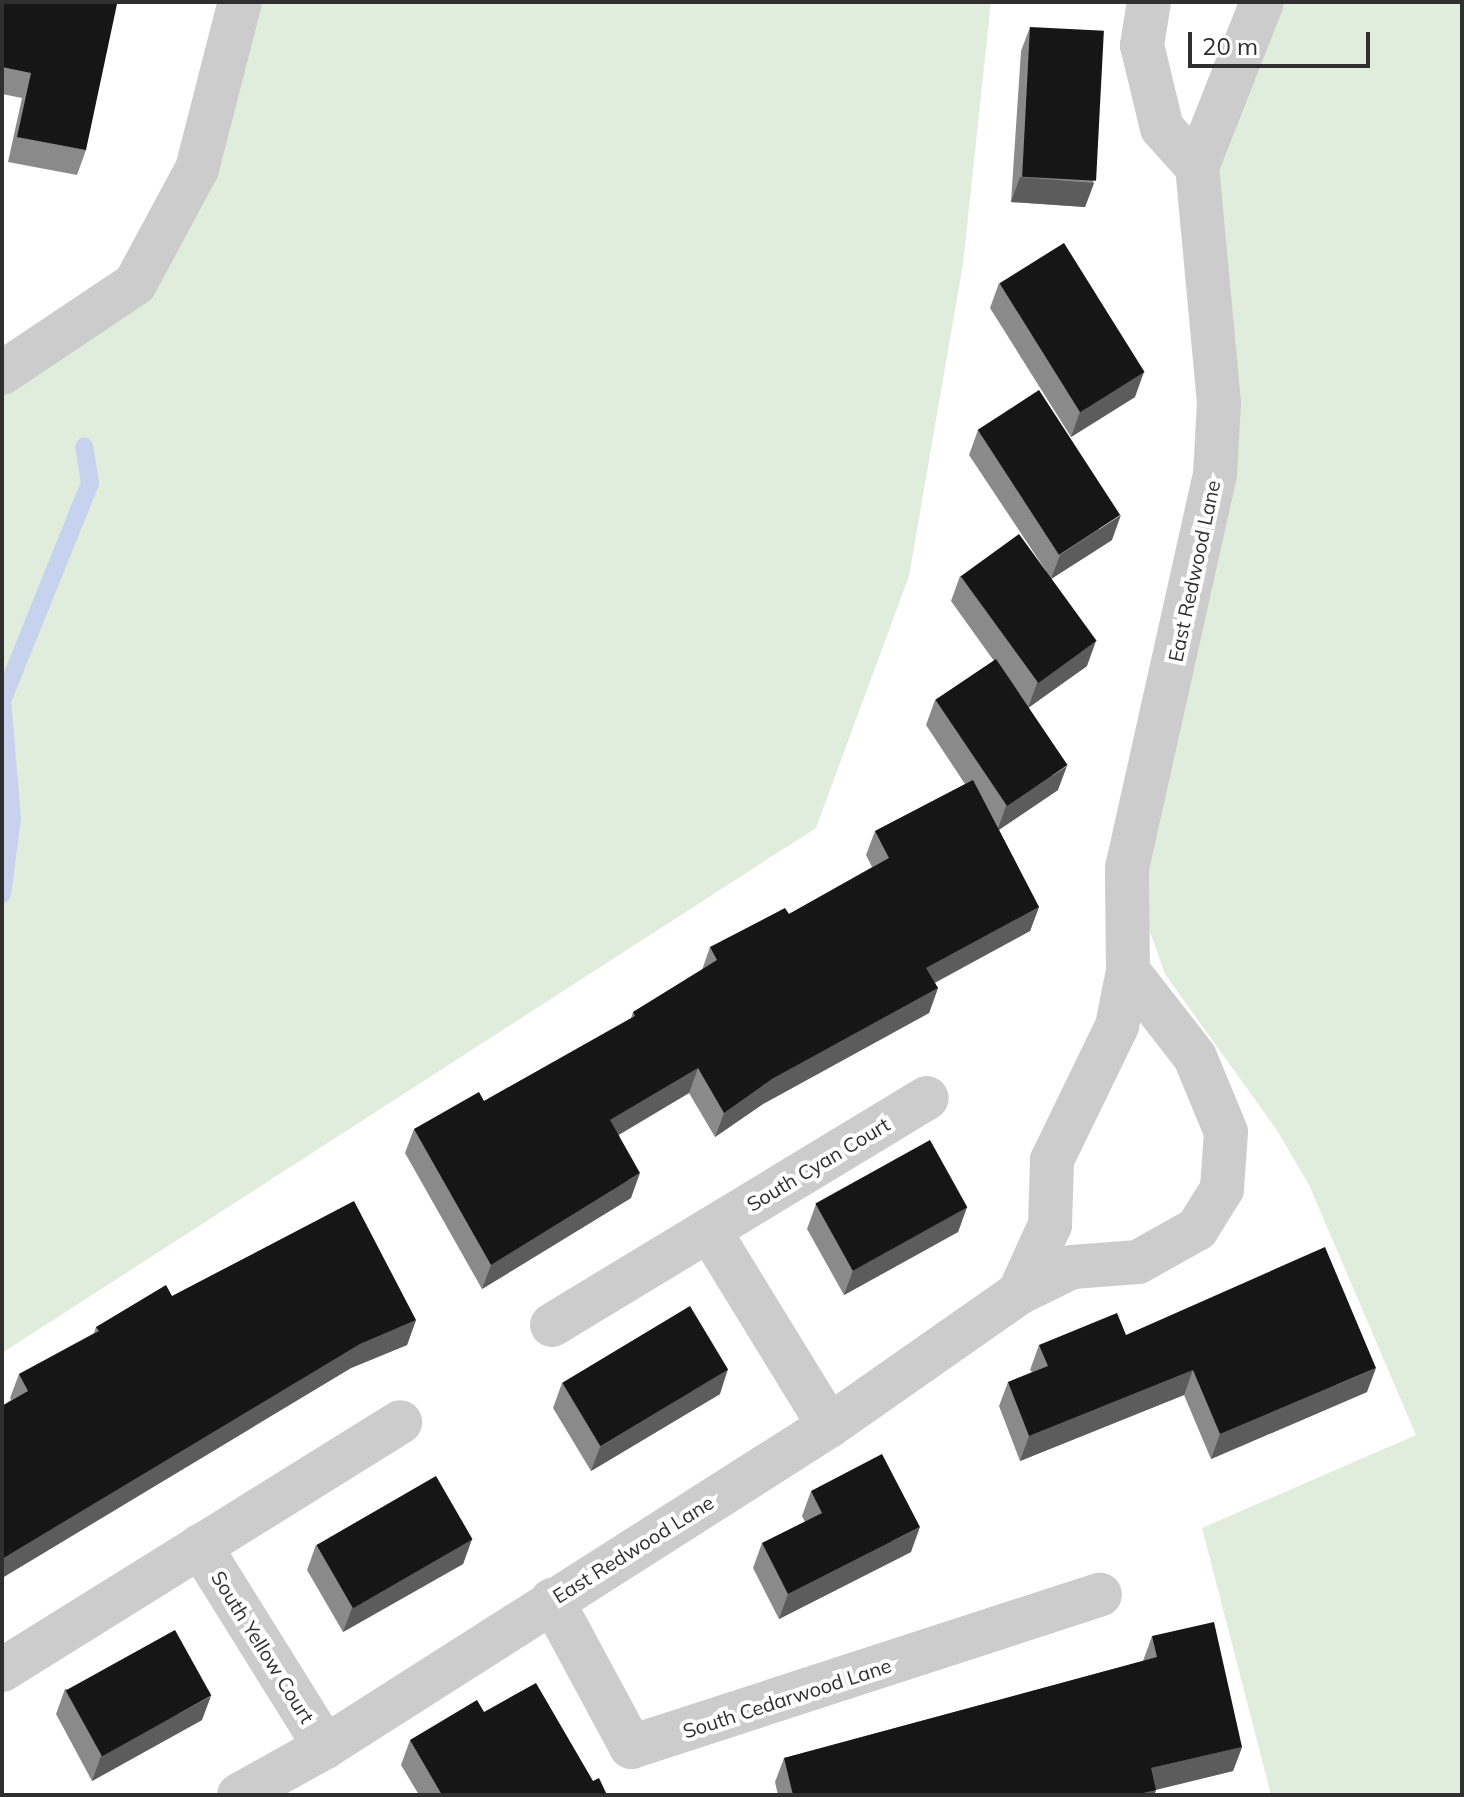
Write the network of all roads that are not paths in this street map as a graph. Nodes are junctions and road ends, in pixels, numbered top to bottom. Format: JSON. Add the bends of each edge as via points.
{"nodes":[{"id":1,"x":240,"y":2,"type":"edge"},
{"id":2,"x":1149,"y":2,"type":"edge"},
{"id":3,"x":1262,"y":2,"type":"edge"},
{"id":4,"x":1197,"y":167,"type":"junction"},
{"id":5,"x":2,"y":373,"type":"edge"},
{"id":6,"x":1128,"y":971,"type":"junction"},
{"id":7,"x":927,"y":1098,"type":"dead end"},
{"id":8,"x":709,"y":1230,"type":"junction"},
{"id":9,"x":1019,"y":1293,"type":"junction"},
{"id":10,"x":552,"y":1325,"type":"dead end"},
{"id":11,"x":400,"y":1422,"type":"dead end"},
{"id":12,"x":829,"y":1426,"type":"junction"},
{"id":13,"x":200,"y":1546,"type":"junction"},
{"id":14,"x":1100,"y":1595,"type":"dead end"},
{"id":15,"x":552,"y":1600,"type":"junction"},
{"id":16,"x":2,"y":1670,"type":"edge"},
{"id":17,"x":325,"y":1747,"type":"junction"},
{"id":18,"x":239,"y":1795,"type":"edge"}],
"edges":[{"from":1,"to":5,"type":"street","via":[[197,169],[135,284]]},
{"from":2,"to":4,"type":"street","via":[[1142,45],[1162,128]]},
{"from":3,"to":4,"type":"street","name":"East Redwood Lane"},
{"from":4,"to":6,"type":"street","name":"East Redwood Lane","via":[[1219,403],[1215,474],[1127,868]]},
{"from":6,"to":9,"type":"street","name":"East Redwood Lane","via":[[1117,1026],[1052,1160],[1050,1225]]},
{"from":6,"to":9,"type":"street","name":"East Redwood Lane","via":[[1195,1057],[1226,1132],[1222,1189],[1197,1229],[1138,1262],[1072,1267]]},
{"from":7,"to":8,"type":"street","name":"South Cyan Court"},
{"from":8,"to":10,"type":"street","name":"South Cyan Court"},
{"from":8,"to":12,"type":"street"},
{"from":9,"to":12,"type":"street","name":"East Redwood Lane"},
{"from":11,"to":13,"type":"street"},
{"from":12,"to":15,"type":"street","name":"East Redwood Lane"},
{"from":13,"to":16,"type":"street"},
{"from":13,"to":17,"type":"street","name":"South Yellow Court"},
{"from":14,"to":15,"type":"street","name":"South Cedarwood Lane","via":[[631,1747]]},
{"from":15,"to":17,"type":"street","name":"East Redwood Lane"},
{"from":17,"to":18,"type":"street","name":"East Redwood Lane"}]}
